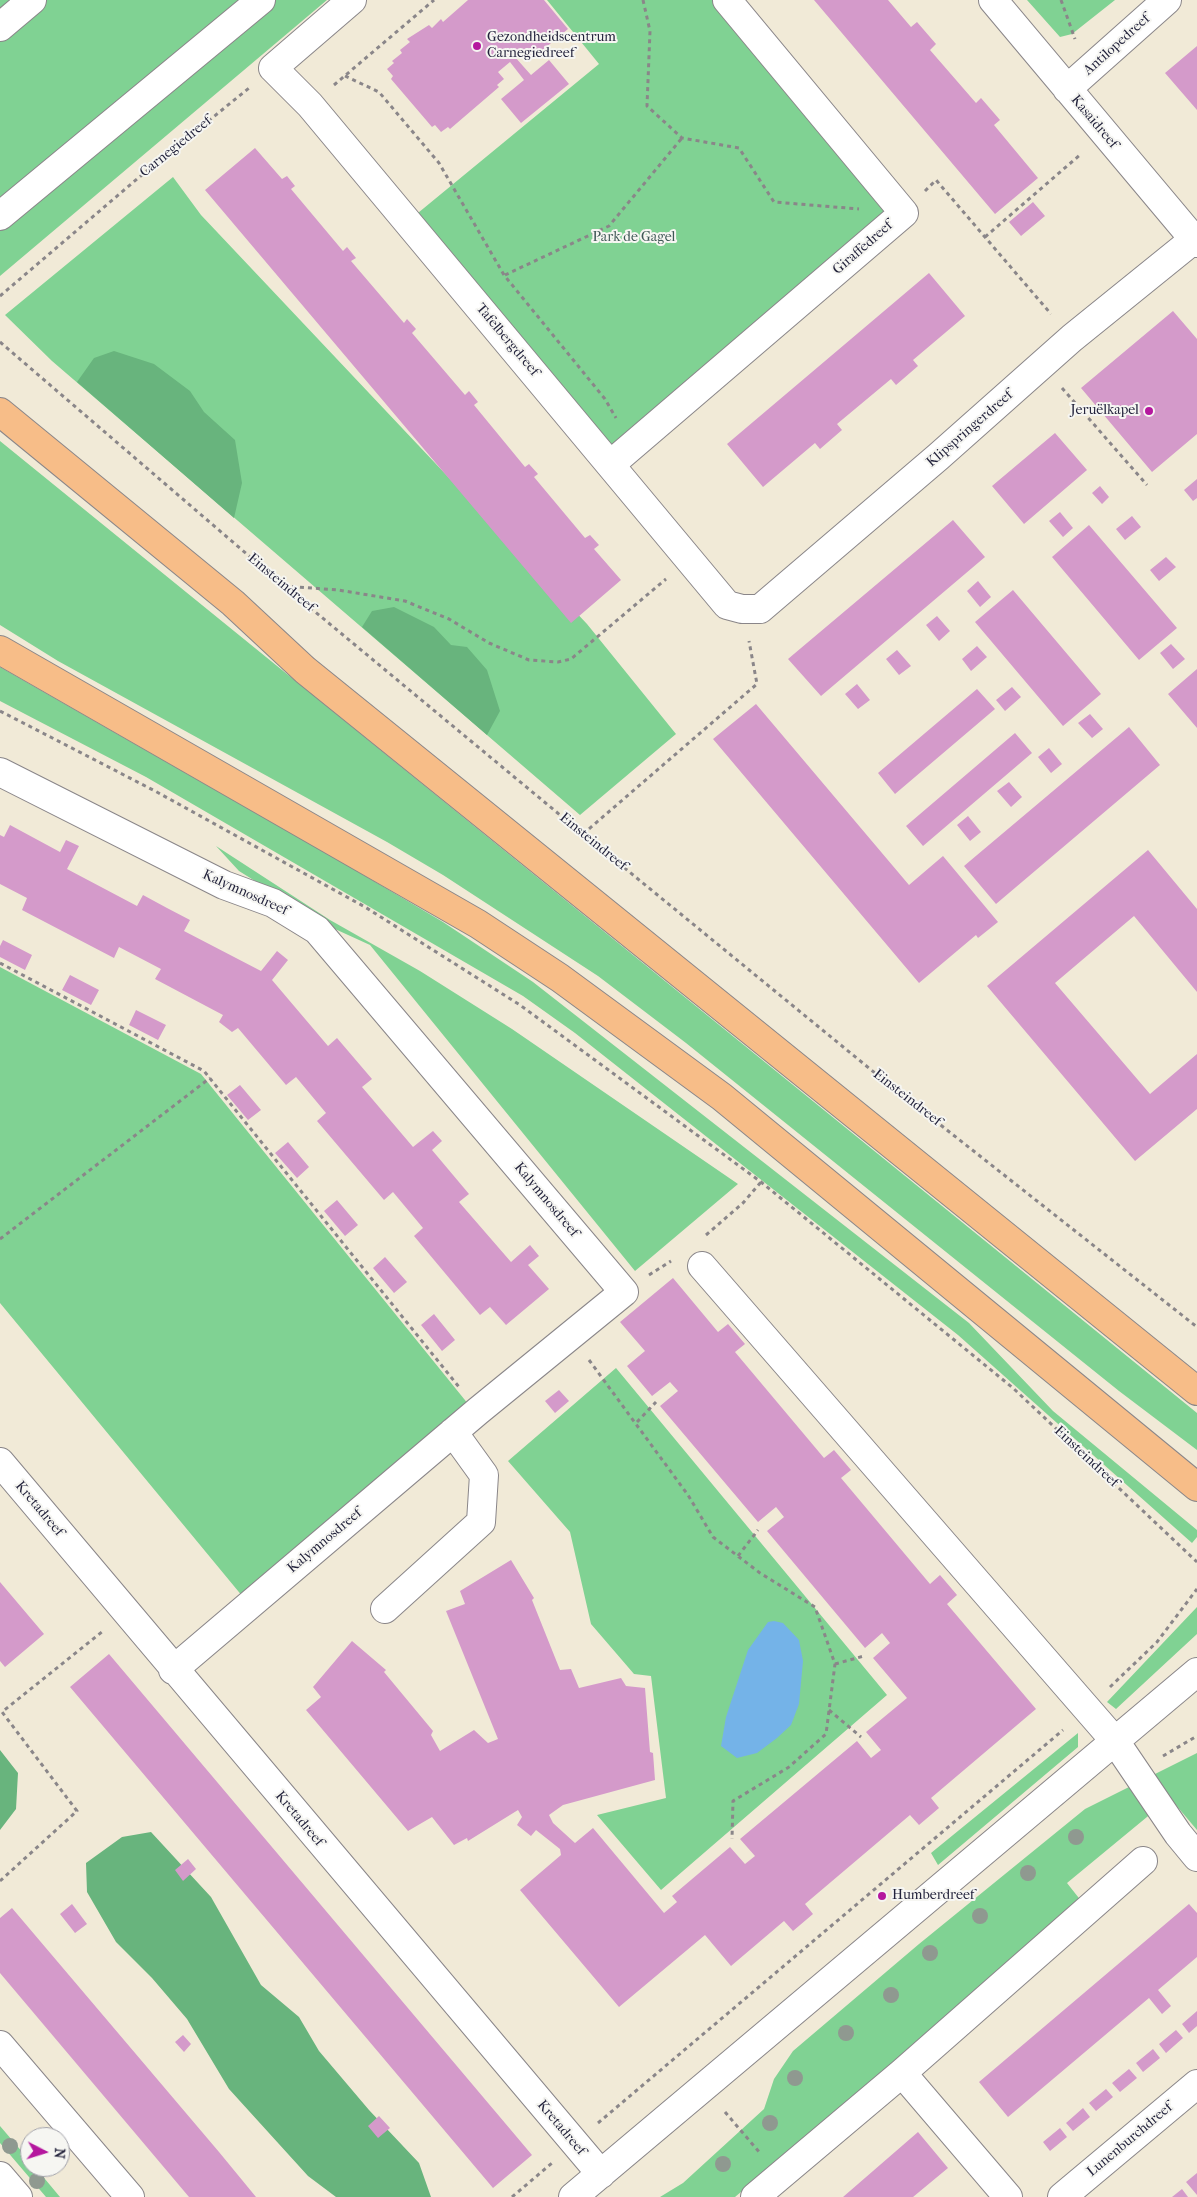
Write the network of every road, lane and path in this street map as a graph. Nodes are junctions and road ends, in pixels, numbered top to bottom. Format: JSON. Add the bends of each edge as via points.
{"nodes":[{"id":1,"x":32,"y":0,"type":"edge"},
{"id":2,"x":261,"y":0,"type":"edge"},
{"id":3,"x":352,"y":0,"type":"edge"},
{"id":4,"x":434,"y":0,"type":"edge"},
{"id":5,"x":643,"y":0,"type":"edge"},
{"id":6,"x":727,"y":0,"type":"edge"},
{"id":7,"x":993,"y":0,"type":"edge"},
{"id":8,"x":1061,"y":0,"type":"edge"},
{"id":9,"x":1167,"y":0,"type":"edge"},
{"id":10,"x":0,"y":27,"type":"edge"},
{"id":11,"x":273,"y":68,"type":"junction"},
{"id":12,"x":345,"y":76,"type":"junction"},
{"id":13,"x":1077,"y":80,"type":"junction"},
{"id":14,"x":310,"y":105,"type":"junction"},
{"id":15,"x":1104,"y":134,"type":"junction"},
{"id":16,"x":682,"y":138,"type":"junction"},
{"id":17,"x":904,"y":213,"type":"junction"},
{"id":18,"x":0,"y":216,"type":"edge"},
{"id":19,"x":985,"y":237,"type":"junction"},
{"id":20,"x":1196,"y":240,"type":"edge"},
{"id":21,"x":504,"y":275,"type":"junction"},
{"id":22,"x":0,"y":296,"type":"edge"},
{"id":23,"x":1072,"y":338,"type":"junction"},
{"id":24,"x":0,"y":342,"type":"edge"},
{"id":25,"x":1042,"y":365,"type":"junction"},
{"id":26,"x":0,"y":412,"type":"edge"},
{"id":27,"x":632,"y":446,"type":"junction"},
{"id":28,"x":611,"y":464,"type":"junction"},
{"id":29,"x":1147,"y":485,"type":"dead end"},
{"id":30,"x":690,"y":560,"type":"junction"},
{"id":31,"x":284,"y":586,"type":"junction"},
{"id":32,"x":742,"y":609,"type":"junction"},
{"id":33,"x":0,"y":650,"type":"edge"},
{"id":34,"x":0,"y":711,"type":"edge"},
{"id":35,"x":0,"y":772,"type":"edge"},
{"id":36,"x":583,"y":834,"type":"junction"},
{"id":37,"x":0,"y":963,"type":"edge"},
{"id":38,"x":210,"y":1078,"type":"junction"},
{"id":39,"x":0,"y":1239,"type":"edge"},
{"id":40,"x":702,"y":1266,"type":"dead end"},
{"id":41,"x":1197,"y":1327,"type":"edge"},
{"id":42,"x":570,"y":1335,"type":"junction"},
{"id":43,"x":1197,"y":1391,"type":"edge"},
{"id":44,"x":656,"y":1402,"type":"dead end"},
{"id":45,"x":478,"y":1411,"type":"junction"},
{"id":46,"x":637,"y":1422,"type":"junction"},
{"id":47,"x":453,"y":1432,"type":"junction"},
{"id":48,"x":0,"y":1462,"type":"edge"},
{"id":49,"x":1197,"y":1487,"type":"edge"},
{"id":50,"x":758,"y":1530,"type":"dead end"},
{"id":51,"x":738,"y":1556,"type":"junction"},
{"id":52,"x":1197,"y":1562,"type":"edge"},
{"id":53,"x":1197,"y":1589,"type":"edge"},
{"id":54,"x":385,"y":1609,"type":"dead end"},
{"id":55,"x":126,"y":1613,"type":"junction"},
{"id":56,"x":864,"y":1656,"type":"dead end"},
{"id":57,"x":835,"y":1664,"type":"junction"},
{"id":58,"x":174,"y":1670,"type":"junction"},
{"id":59,"x":1197,"y":1672,"type":"edge"},
{"id":60,"x":1088,"y":1708,"type":"junction"},
{"id":61,"x":828,"y":1710,"type":"junction"},
{"id":62,"x":861,"y":1737,"type":"dead end"},
{"id":63,"x":1115,"y":1741,"type":"junction"},
{"id":64,"x":732,"y":1839,"type":"dead end"},
{"id":65,"x":1197,"y":1857,"type":"edge"},
{"id":66,"x":1143,"y":1861,"type":"dead end"},
{"id":67,"x":0,"y":1881,"type":"edge"},
{"id":68,"x":0,"y":2045,"type":"edge"},
{"id":69,"x":902,"y":2073,"type":"junction"},
{"id":70,"x":1197,"y":2084,"type":"edge"},
{"id":71,"x":719,"y":2106,"type":"dead end"},
{"id":72,"x":575,"y":2143,"type":"junction"},
{"id":73,"x":601,"y":2174,"type":"junction"},
{"id":74,"x":780,"y":2176,"type":"junction"},
{"id":75,"x":130,"y":2197,"type":"edge"},
{"id":76,"x":512,"y":2197,"type":"edge"},
{"id":77,"x":573,"y":2197,"type":"edge"},
{"id":78,"x":755,"y":2197,"type":"edge"},
{"id":79,"x":1008,"y":2197,"type":"edge"},
{"id":80,"x":1062,"y":2197,"type":"edge"}],
"edges":[{"from":1,"to":10,"type":"street"},
{"from":2,"to":18,"type":"street"},
{"from":3,"to":11,"type":"street"},
{"from":4,"to":12,"type":"path"},
{"from":5,"to":16,"type":"path","via":[[650,31],[646,106]]},
{"from":6,"to":17,"type":"street","name":"Giraffedreef"},
{"from":7,"to":13,"type":"street","name":"Kasaidreef"},
{"from":8,"to":13,"type":"path"},
{"from":9,"to":13,"type":"street","name":"Antilopedreef"},
{"from":11,"to":14,"type":"street","name":"Tafelbergdreef"},
{"from":11,"to":22,"type":"path","name":"Carnegiedreef"},
{"from":12,"to":14,"type":"path"},
{"from":12,"to":21,"type":"path","via":[[379,92],[439,163]]},
{"from":13,"to":15,"type":"street","name":"Kasaidreef"},
{"from":14,"to":28,"type":"street","name":"Tafelbergdreef"},
{"from":15,"to":19,"type":"path"},
{"from":15,"to":20,"type":"street","name":"Kasaidreef"},
{"from":16,"to":17,"type":"path","via":[[740,148],[774,202]]},
{"from":16,"to":21,"type":"path","via":[[609,226]]},
{"from":17,"to":19,"type":"path","via":[[936,180]]},
{"from":17,"to":27,"type":"street","name":"Giraffedreef"},
{"from":19,"to":23,"type":"path"},
{"from":20,"to":23,"type":"street","name":"Klipspringerdreef"},
{"from":21,"to":27,"type":"path","via":[[605,399]]},
{"from":23,"to":25,"type":"street","name":"Klipspringerdreef"},
{"from":24,"to":31,"type":"path","name":"Einsteindreef"},
{"from":25,"to":29,"type":"path"},
{"from":25,"to":32,"type":"street","name":"Klipspringerdreef","via":[[760,609]]},
{"from":26,"to":43,"type":"main road","via":[[233,603],[305,670]]},
{"from":27,"to":28,"type":"street","name":"Giraffedreef"},
{"from":28,"to":30,"type":"street","name":"Tafelbergdreef"},
{"from":30,"to":31,"type":"path","via":[[571,659],[558,662],[529,660],[489,643],[449,619],[405,601],[338,590]]},
{"from":30,"to":32,"type":"street","name":"Tafelbergdreef","via":[[727,605]]},
{"from":31,"to":36,"type":"path","name":"Einsteindreef"},
{"from":32,"to":36,"type":"path","via":[[757,684]]},
{"from":33,"to":49,"type":"main road","via":[[478,924],[560,978],[722,1097]]},
{"from":34,"to":52,"type":"path","name":"Einsteindreef","via":[[365,906],[520,1005],[761,1182],[1013,1388]]},
{"from":35,"to":42,"type":"street","name":"Kalymnosdreef","via":[[224,885],[273,903],[317,930],[624,1292]]},
{"from":36,"to":41,"type":"path","name":"Einsteindreef","via":[[886,1082]]},
{"from":37,"to":38,"type":"path","via":[[204,1071]]},
{"from":38,"to":39,"type":"path"},
{"from":38,"to":45,"type":"path"},
{"from":40,"to":60,"type":"street"},
{"from":42,"to":45,"type":"street","name":"Kalymnosdreef"},
{"from":42,"to":46,"type":"path"},
{"from":44,"to":46,"type":"path"},
{"from":45,"to":47,"type":"street","name":"Kalymnosdreef"},
{"from":46,"to":51,"type":"path","via":[[713,1537]]},
{"from":47,"to":54,"type":"street","via":[[484,1475],[481,1522]]},
{"from":47,"to":58,"type":"street","name":"Kalymnosdreef"},
{"from":48,"to":55,"type":"street","name":"Kretadreef"},
{"from":50,"to":51,"type":"path"},
{"from":51,"to":57,"type":"path","via":[[815,1607]]},
{"from":53,"to":60,"type":"path","via":[[1157,1642]]},
{"from":55,"to":58,"type":"street","name":"Kretadreef"},
{"from":55,"to":67,"type":"path","via":[[2,1712],[77,1811]]},
{"from":56,"to":57,"type":"path"},
{"from":57,"to":61,"type":"path"},
{"from":58,"to":72,"type":"street","name":"Kretadreef"},
{"from":59,"to":63,"type":"street"},
{"from":60,"to":63,"type":"street"},
{"from":60,"to":72,"type":"path"},
{"from":61,"to":62,"type":"path"},
{"from":61,"to":64,"type":"path","via":[[826,1734],[789,1767],[733,1801]]},
{"from":63,"to":65,"type":"street"},
{"from":63,"to":73,"type":"street"},
{"from":66,"to":69,"type":"street"},
{"from":68,"to":75,"type":"street"},
{"from":69,"to":74,"type":"street"},
{"from":69,"to":79,"type":"street"},
{"from":70,"to":80,"type":"street","name":"Lunenburchdreef"},
{"from":71,"to":74,"type":"path"},
{"from":72,"to":73,"type":"street","name":"Kretadreef"},
{"from":72,"to":76,"type":"path"},
{"from":73,"to":77,"type":"street"},
{"from":74,"to":78,"type":"street"}]}
